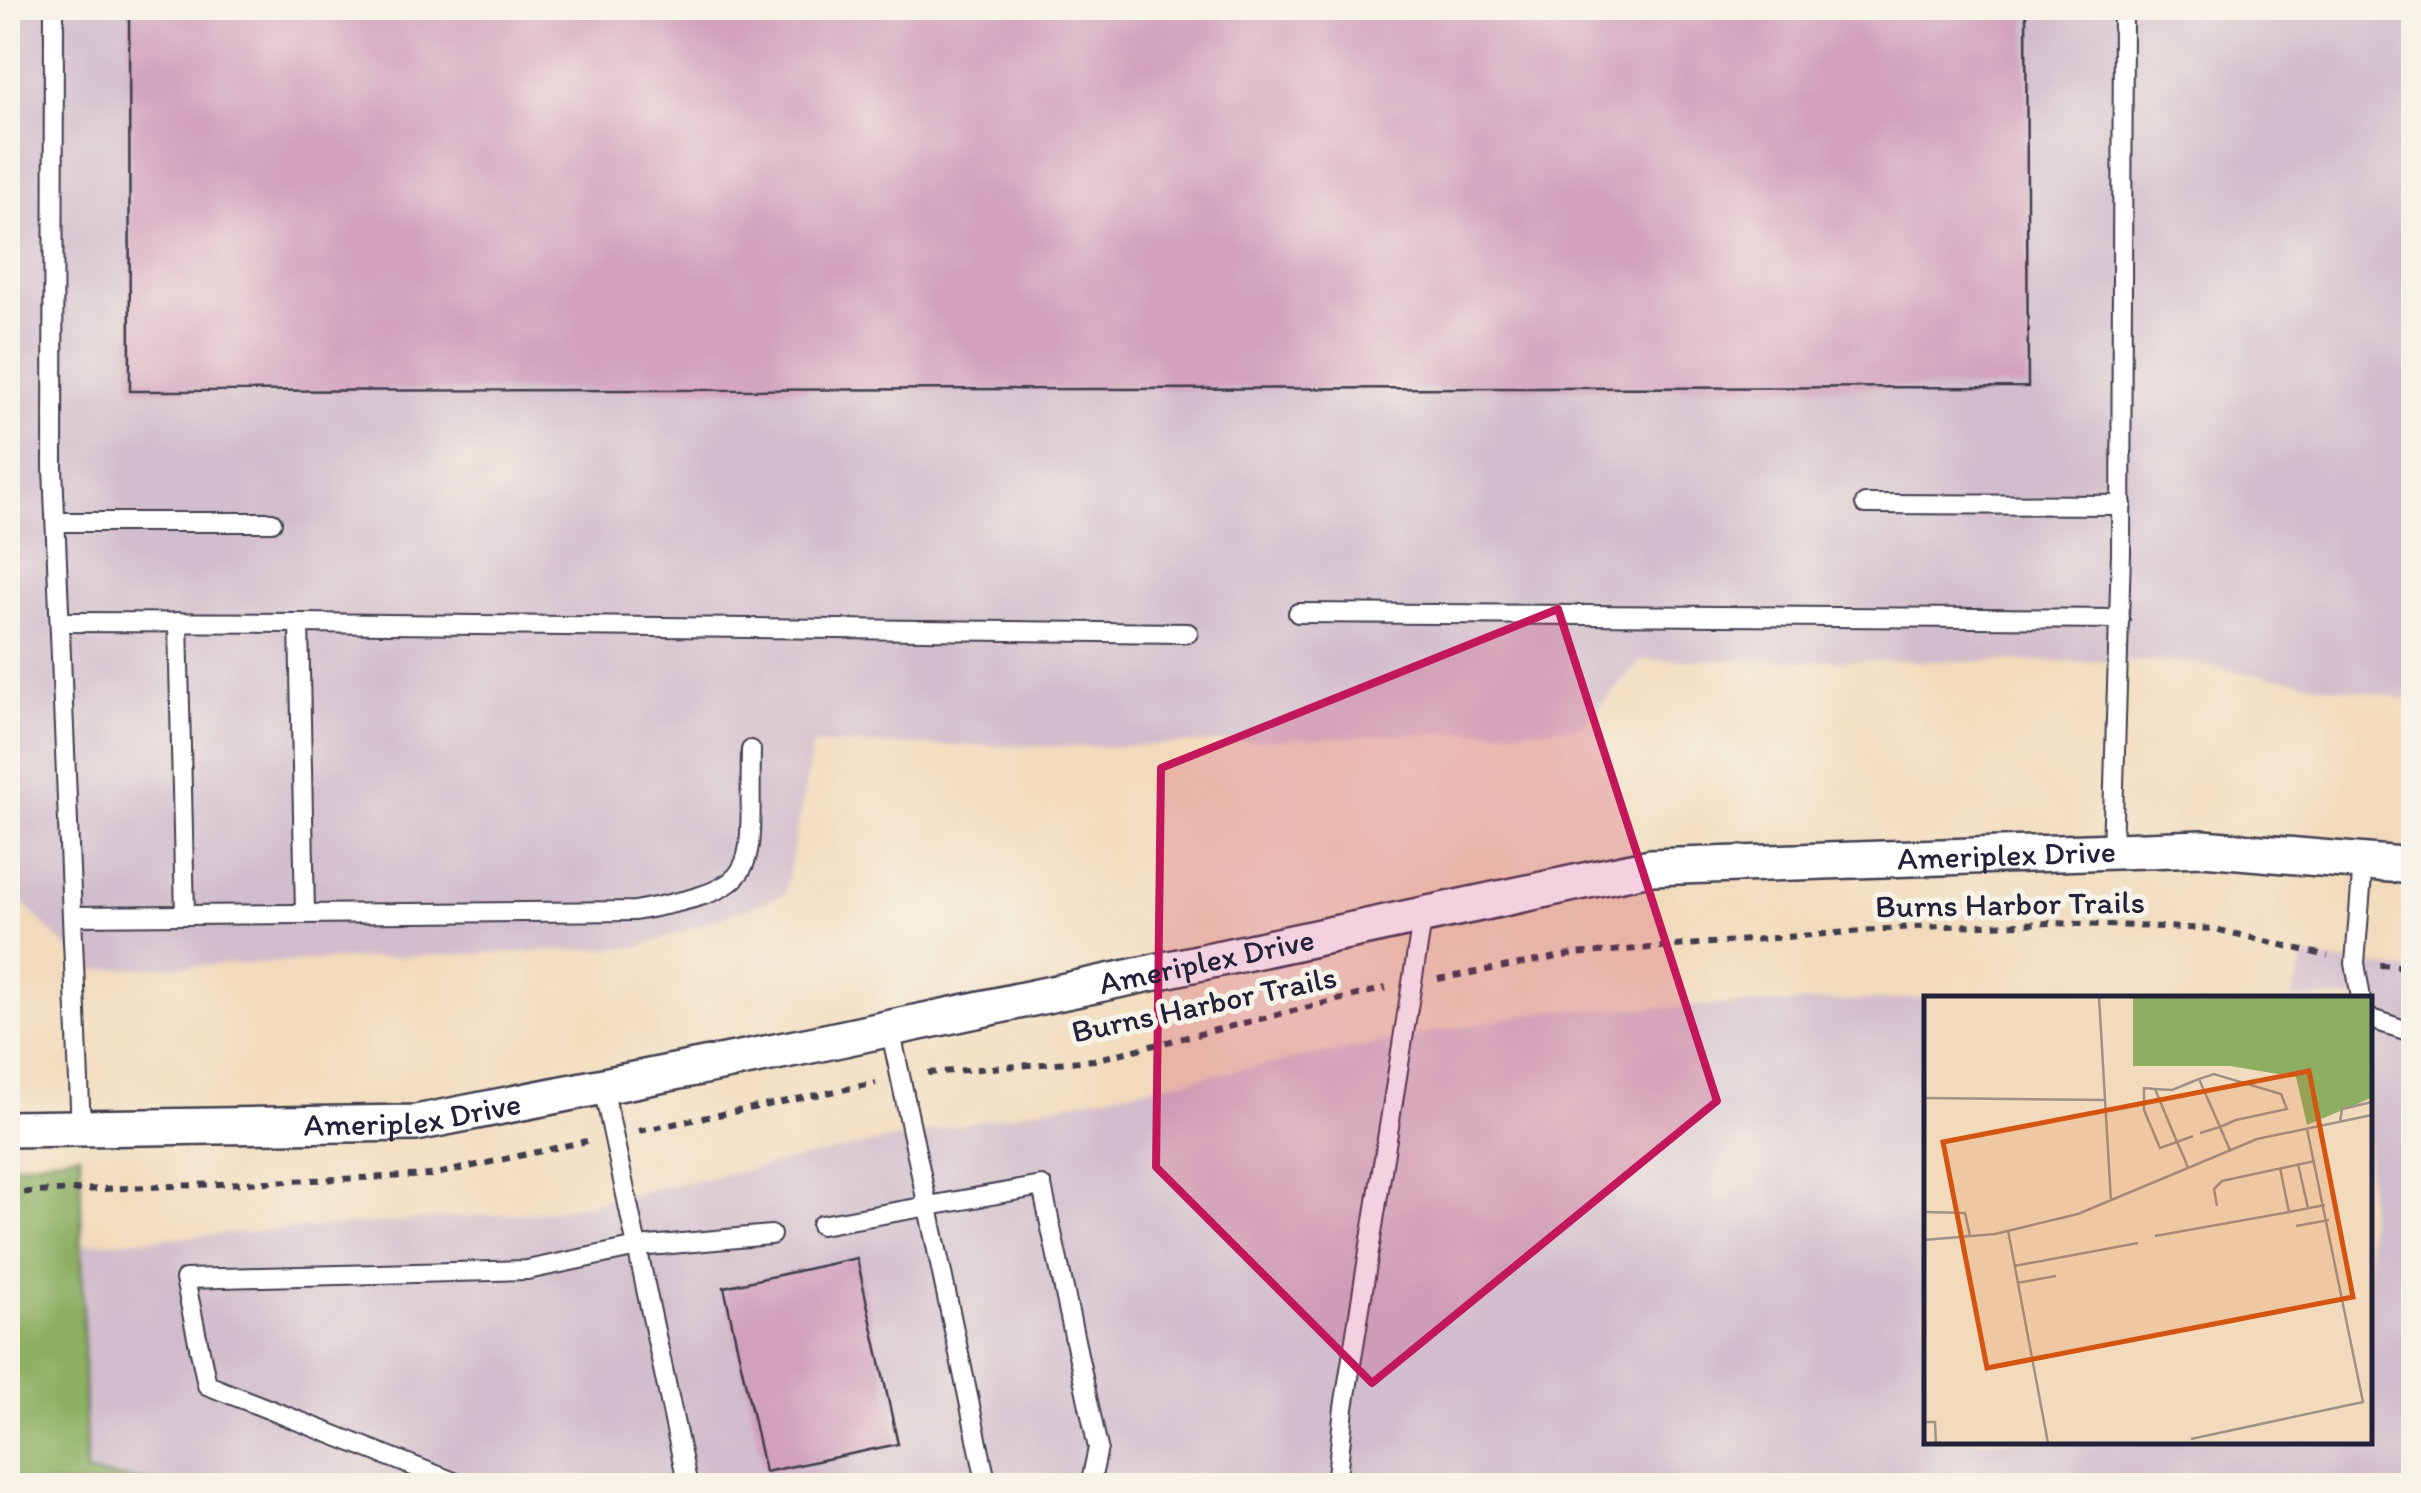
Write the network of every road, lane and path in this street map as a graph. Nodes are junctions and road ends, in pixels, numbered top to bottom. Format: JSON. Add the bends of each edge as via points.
{"nodes":[{"id":1,"x":54,"y":8,"type":"edge"},
{"id":2,"x":2123,"y":8,"type":"edge"},
{"id":3,"x":1865,"y":504,"type":"dead end"},
{"id":4,"x":2122,"y":506,"type":"junction"},
{"id":5,"x":56,"y":522,"type":"junction"},
{"id":6,"x":272,"y":522,"type":"dead end"},
{"id":7,"x":1298,"y":612,"type":"dead end"},
{"id":8,"x":2120,"y":618,"type":"junction"},
{"id":9,"x":60,"y":622,"type":"junction"},
{"id":10,"x":178,"y":622,"type":"junction"},
{"id":11,"x":300,"y":623,"type":"junction"},
{"id":12,"x":1188,"y":633,"type":"dead end"},
{"id":13,"x":751,"y":750,"type":"dead end"},
{"id":14,"x":2112,"y":852,"type":"junction"},
{"id":15,"x":2363,"y":862,"type":"junction"},
{"id":16,"x":2414,"y":866,"type":"edge"},
{"id":17,"x":305,"y":914,"type":"junction"},
{"id":18,"x":1423,"y":914,"type":"junction"},
{"id":19,"x":185,"y":915,"type":"junction"},
{"id":20,"x":74,"y":916,"type":"junction"},
{"id":21,"x":2356,"y":962,"type":"junction"},
{"id":22,"x":2414,"y":967,"type":"edge"},
{"id":23,"x":1412,"y":984,"type":"junction"},
{"id":24,"x":2361,"y":996,"type":"edge"},
{"id":25,"x":2371,"y":1019,"type":"edge"},
{"id":26,"x":890,"y":1028,"type":"junction"},
{"id":27,"x":2414,"y":1033,"type":"edge"},
{"id":28,"x":900,"y":1078,"type":"junction"},
{"id":29,"x":603,"y":1087,"type":"junction"},
{"id":30,"x":81,"y":1129,"type":"junction"},
{"id":31,"x":8,"y":1130,"type":"edge"},
{"id":32,"x":614,"y":1136,"type":"junction"},
{"id":33,"x":8,"y":1193,"type":"edge"},
{"id":34,"x":928,"y":1205,"type":"junction"},
{"id":35,"x":821,"y":1224,"type":"dead end"},
{"id":36,"x":771,"y":1235,"type":"dead end"},
{"id":37,"x":638,"y":1248,"type":"junction"},
{"id":38,"x":464,"y":1486,"type":"edge"},
{"id":39,"x":688,"y":1486,"type":"edge"},
{"id":40,"x":987,"y":1486,"type":"edge"},
{"id":41,"x":1090,"y":1486,"type":"edge"},
{"id":42,"x":1336,"y":1486,"type":"edge"}],
"edges":[{"from":1,"to":5,"type":"lane"},
{"from":2,"to":4,"type":"lane"},
{"from":3,"to":4,"type":"lane"},
{"from":4,"to":8,"type":"lane"},
{"from":5,"to":6,"type":"lane"},
{"from":5,"to":9,"type":"lane"},
{"from":7,"to":8,"type":"lane"},
{"from":8,"to":14,"type":"lane"},
{"from":9,"to":10,"type":"lane"},
{"from":9,"to":20,"type":"lane"},
{"from":10,"to":11,"type":"lane"},
{"from":10,"to":19,"type":"lane"},
{"from":11,"to":12,"type":"lane"},
{"from":11,"to":17,"type":"lane"},
{"from":13,"to":17,"type":"lane","via":[[749,862],[730,888],[635,911]]},
{"from":14,"to":15,"type":"street","name":"Ameriplex Drive","via":[[2203,848]]},
{"from":14,"to":18,"type":"street","name":"Ameriplex Drive","via":[[1650,868]]},
{"from":15,"to":16,"type":"street","name":"Ameriplex Drive"},
{"from":15,"to":21,"type":"lane"},
{"from":17,"to":19,"type":"lane"},
{"from":18,"to":23,"type":"lane"},
{"from":18,"to":26,"type":"street","name":"Ameriplex Drive"},
{"from":19,"to":20,"type":"lane"},
{"from":20,"to":30,"type":"lane"},
{"from":21,"to":22,"type":"path","name":"Burns Harbor Trails"},
{"from":21,"to":23,"type":"path","name":"Burns Harbor Trails","via":[[2214,929],[2053,923],[1912,927],[1574,954]]},
{"from":21,"to":24,"type":"lane"},
{"from":23,"to":28,"type":"path","name":"Burns Harbor Trails","via":[[1094,1060]]},
{"from":23,"to":42,"type":"lane"},
{"from":25,"to":27,"type":"lane"},
{"from":26,"to":28,"type":"lane"},
{"from":26,"to":29,"type":"street","name":"Ameriplex Drive"},
{"from":28,"to":32,"type":"path","name":"Burns Harbor Trails"},
{"from":28,"to":34,"type":"lane"},
{"from":29,"to":30,"type":"street","name":"Ameriplex Drive","via":[[416,1124]]},
{"from":29,"to":32,"type":"lane"},
{"from":30,"to":31,"type":"street","name":"Ameriplex Drive"},
{"from":32,"to":33,"type":"path","name":"Burns Harbor Trails","via":[[432,1175]]},
{"from":32,"to":37,"type":"lane"},
{"from":34,"to":35,"type":"lane"},
{"from":34,"to":40,"type":"lane"},
{"from":34,"to":41,"type":"lane","via":[[1042,1186],[1098,1448]]},
{"from":36,"to":37,"type":"lane"},
{"from":37,"to":38,"type":"lane","via":[[527,1270],[185,1279],[207,1385]]},
{"from":37,"to":39,"type":"lane"}]}
